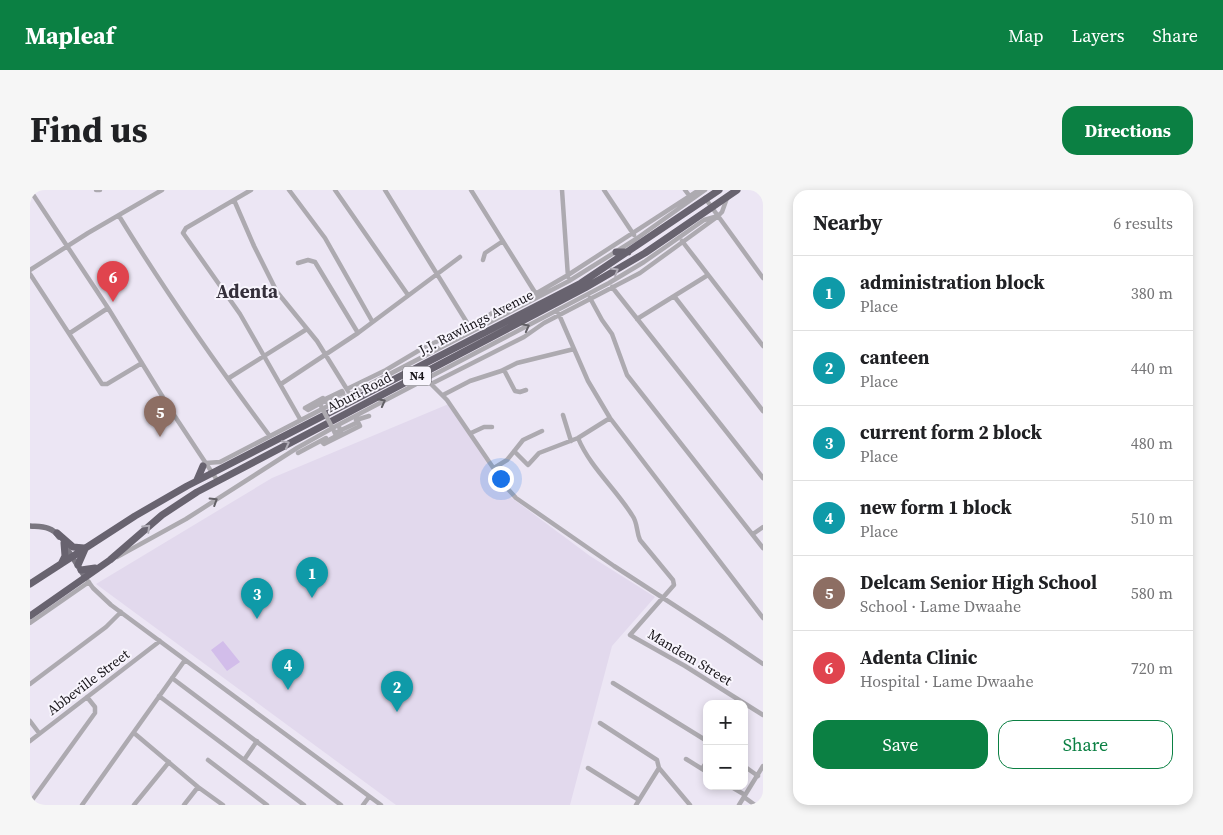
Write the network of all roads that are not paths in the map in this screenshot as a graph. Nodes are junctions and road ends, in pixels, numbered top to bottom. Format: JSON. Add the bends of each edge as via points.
{"nodes":[{"id":1,"x":30,"y":190,"type":"edge"},
{"id":2,"x":162,"y":190,"type":"edge"},
{"id":3,"x":251,"y":190,"type":"edge"},
{"id":4,"x":289,"y":190,"type":"edge"},
{"id":5,"x":334,"y":190,"type":"edge"},
{"id":6,"x":385,"y":190,"type":"edge"},
{"id":7,"x":471,"y":190,"type":"edge"},
{"id":8,"x":562,"y":190,"type":"edge"},
{"id":9,"x":604,"y":190,"type":"edge"},
{"id":10,"x":685,"y":190,"type":"edge"},
{"id":11,"x":699,"y":190,"type":"edge"},
{"id":12,"x":705,"y":190,"type":"edge"},
{"id":13,"x":718,"y":190,"type":"edge"},
{"id":14,"x":737,"y":190,"type":"edge"},
{"id":15,"x":726,"y":193,"type":"edge"},
{"id":16,"x":691,"y":198,"type":"junction"},
{"id":17,"x":234,"y":200,"type":"junction"},
{"id":18,"x":708,"y":202,"type":"junction"},
{"id":19,"x":119,"y":216,"type":"junction"},
{"id":20,"x":718,"y":216,"type":"junction"},
{"id":21,"x":634,"y":236,"type":"junction"},
{"id":22,"x":664,"y":240,"type":"junction"},
{"id":23,"x":681,"y":240,"type":"junction"},
{"id":24,"x":503,"y":241,"type":"junction"},
{"id":25,"x":66,"y":246,"type":"junction"},
{"id":26,"x":616,"y":252,"type":"junction"},
{"id":27,"x":628,"y":252,"type":"junction"},
{"id":28,"x":656,"y":254,"type":"junction"},
{"id":29,"x":460,"y":257,"type":"dead end"},
{"id":30,"x":483,"y":260,"type":"dead end"},
{"id":31,"x":298,"y":263,"type":"dead end"},
{"id":32,"x":30,"y":270,"type":"edge"},
{"id":33,"x":30,"y":274,"type":"edge"},
{"id":34,"x":436,"y":275,"type":"junction"},
{"id":35,"x":708,"y":275,"type":"junction"},
{"id":36,"x":568,"y":278,"type":"junction"},
{"id":37,"x":763,"y":278,"type":"edge"},
{"id":38,"x":610,"y":283,"type":"junction"},
{"id":39,"x":613,"y":288,"type":"junction"},
{"id":40,"x":588,"y":294,"type":"junction"},
{"id":41,"x":408,"y":295,"type":"junction"},
{"id":42,"x":537,"y":295,"type":"junction"},
{"id":43,"x":674,"y":296,"type":"junction"},
{"id":44,"x":592,"y":300,"type":"junction"},
{"id":45,"x":108,"y":308,"type":"junction"},
{"id":46,"x":558,"y":313,"type":"junction"},
{"id":47,"x":637,"y":318,"type":"junction"},
{"id":48,"x":372,"y":321,"type":"junction"},
{"id":49,"x":307,"y":329,"type":"junction"},
{"id":50,"x":471,"y":329,"type":"junction"},
{"id":51,"x":70,"y":333,"type":"junction"},
{"id":52,"x":358,"y":333,"type":"junction"},
{"id":53,"x":460,"y":341,"type":"junction"},
{"id":54,"x":763,"y":346,"type":"edge"},
{"id":55,"x":574,"y":349,"type":"junction"},
{"id":56,"x":265,"y":355,"type":"junction"},
{"id":57,"x":326,"y":355,"type":"junction"},
{"id":58,"x":142,"y":363,"type":"junction"},
{"id":59,"x":504,"y":370,"type":"junction"},
{"id":60,"x":229,"y":378,"type":"junction"},
{"id":61,"x":426,"y":379,"type":"junction"},
{"id":62,"x":416,"y":380,"type":"junction"},
{"id":63,"x":281,"y":384,"type":"junction"},
{"id":64,"x":430,"y":384,"type":"junction"},
{"id":65,"x":347,"y":389,"type":"junction"},
{"id":66,"x":368,"y":389,"type":"junction"},
{"id":67,"x":526,"y":390,"type":"dead end"},
{"id":68,"x":350,"y":394,"type":"junction"},
{"id":69,"x":443,"y":395,"type":"junction"},
{"id":70,"x":329,"y":405,"type":"junction"},
{"id":71,"x":763,"y":411,"type":"edge"},
{"id":72,"x":369,"y":416,"type":"dead end"},
{"id":73,"x":563,"y":416,"type":"dead end"},
{"id":74,"x":610,"y":418,"type":"junction"},
{"id":75,"x":300,"y":419,"type":"junction"},
{"id":76,"x":339,"y":427,"type":"junction"},
{"id":77,"x":492,"y":427,"type":"dead end"},
{"id":78,"x":286,"y":430,"type":"junction"},
{"id":79,"x":542,"y":431,"type":"dead end"},
{"id":80,"x":471,"y":433,"type":"junction"},
{"id":81,"x":269,"y":435,"type":"junction"},
{"id":82,"x":578,"y":438,"type":"junction"},
{"id":83,"x":571,"y":440,"type":"junction"},
{"id":84,"x":514,"y":451,"type":"junction"},
{"id":85,"x":298,"y":453,"type":"dead end"},
{"id":86,"x":205,"y":464,"type":"junction"},
{"id":87,"x":494,"y":468,"type":"junction"},
{"id":88,"x":210,"y":473,"type":"junction"},
{"id":89,"x":763,"y":478,"type":"edge"},
{"id":90,"x":197,"y":480,"type":"junction"},
{"id":91,"x":215,"y":481,"type":"junction"},
{"id":92,"x":30,"y":526,"type":"edge"},
{"id":93,"x":763,"y":527,"type":"edge"},
{"id":94,"x":57,"y":533,"type":"junction"},
{"id":95,"x":752,"y":534,"type":"junction"},
{"id":96,"x":64,"y":543,"type":"junction"},
{"id":97,"x":87,"y":547,"type":"junction"},
{"id":98,"x":763,"y":548,"type":"edge"},
{"id":99,"x":72,"y":556,"type":"junction"},
{"id":100,"x":110,"y":560,"type":"junction"},
{"id":101,"x":58,"y":565,"type":"junction"},
{"id":102,"x":79,"y":567,"type":"junction"},
{"id":103,"x":100,"y":567,"type":"junction"},
{"id":104,"x":87,"y":580,"type":"junction"},
{"id":105,"x":30,"y":584,"type":"edge"},
{"id":106,"x":663,"y":597,"type":"junction"},
{"id":107,"x":121,"y":612,"type":"junction"},
{"id":108,"x":30,"y":616,"type":"edge"},
{"id":109,"x":763,"y":618,"type":"edge"},
{"id":110,"x":30,"y":622,"type":"edge"},
{"id":111,"x":160,"y":641,"type":"junction"},
{"id":112,"x":185,"y":660,"type":"junction"},
{"id":113,"x":763,"y":664,"type":"edge"},
{"id":114,"x":172,"y":678,"type":"junction"},
{"id":115,"x":613,"y":683,"type":"dead end"},
{"id":116,"x":30,"y":684,"type":"edge"},
{"id":117,"x":159,"y":696,"type":"junction"},
{"id":118,"x":86,"y":697,"type":"junction"},
{"id":119,"x":763,"y":714,"type":"edge"},
{"id":120,"x":30,"y":721,"type":"edge"},
{"id":121,"x":600,"y":723,"type":"dead end"},
{"id":122,"x":39,"y":733,"type":"junction"},
{"id":123,"x":134,"y":733,"type":"junction"},
{"id":124,"x":703,"y":739,"type":"edge"},
{"id":125,"x":30,"y":741,"type":"edge"},
{"id":126,"x":257,"y":741,"type":"junction"},
{"id":127,"x":686,"y":759,"type":"dead end"},
{"id":128,"x":208,"y":760,"type":"dead end"},
{"id":129,"x":244,"y":760,"type":"junction"},
{"id":130,"x":169,"y":762,"type":"junction"},
{"id":131,"x":763,"y":766,"type":"edge"},
{"id":132,"x":588,"y":768,"type":"dead end"},
{"id":133,"x":659,"y":768,"type":"junction"},
{"id":134,"x":748,"y":769,"type":"edge"},
{"id":135,"x":703,"y":770,"type":"edge"},
{"id":136,"x":758,"y":776,"type":"junction"},
{"id":137,"x":198,"y":787,"type":"junction"},
{"id":138,"x":736,"y":790,"type":"edge"},
{"id":139,"x":744,"y":796,"type":"junction"},
{"id":140,"x":370,"y":797,"type":"junction"},
{"id":141,"x":30,"y":803,"type":"edge"},
{"id":142,"x":637,"y":803,"type":"edge"},
{"id":143,"x":82,"y":805,"type":"edge"},
{"id":144,"x":134,"y":805,"type":"edge"},
{"id":145,"x":184,"y":805,"type":"edge"},
{"id":146,"x":223,"y":805,"type":"edge"},
{"id":147,"x":267,"y":805,"type":"edge"},
{"id":148,"x":304,"y":805,"type":"edge"},
{"id":149,"x":341,"y":805,"type":"edge"},
{"id":150,"x":362,"y":805,"type":"edge"},
{"id":151,"x":381,"y":805,"type":"edge"},
{"id":152,"x":690,"y":805,"type":"edge"},
{"id":153,"x":740,"y":805,"type":"edge"},
{"id":154,"x":755,"y":805,"type":"edge"}],
"edges":[{"from":1,"to":25,"type":"street"},
{"from":2,"to":19,"type":"street"},
{"from":3,"to":17,"type":"street"},
{"from":4,"to":48,"type":"street","via":[[325,238]]},
{"from":5,"to":41,"type":"street"},
{"from":6,"to":34,"type":"street"},
{"from":7,"to":24,"type":"street"},
{"from":8,"to":36,"type":"street"},
{"from":9,"to":21,"type":"street"},
{"from":10,"to":16,"type":"street"},
{"from":11,"to":16,"type":"street"},
{"from":12,"to":16,"type":"street"},
{"from":13,"to":18,"type":"highway","name":"J.J. Rawlings Avenue","number":"N4"},
{"from":14,"to":15,"type":"highway","name":"Aburi Road","number":"N4"},
{"from":15,"to":18,"type":"highway","name":"Aburi Road","number":"N4"},
{"from":15,"to":20,"type":"street"},
{"from":16,"to":21,"type":"street"},
{"from":17,"to":49,"type":"street","via":[[277,292]]},
{"from":17,"to":56,"type":"street","via":[[186,228],[183,233]]},
{"from":18,"to":20,"type":"street"},
{"from":18,"to":22,"type":"highway","name":"Aburi Road","number":"N4"},
{"from":18,"to":27,"type":"highway","name":"J.J. Rawlings Avenue","number":"N4"},
{"from":19,"to":25,"type":"street"},
{"from":19,"to":60,"type":"street","via":[[182,314]]},
{"from":20,"to":23,"type":"street"},
{"from":20,"to":37,"type":"street"},
{"from":21,"to":26,"type":"street"},
{"from":21,"to":36,"type":"street"},
{"from":22,"to":28,"type":"highway"},
{"from":62,"to":22,"type":"highway","name":"Aburi Road","number":"N4","one_way":true,"via":[[592,285]]},
{"from":23,"to":28,"type":"street"},
{"from":23,"to":35,"type":"street"},
{"from":23,"to":39,"type":"street","via":[[640,273]]},
{"from":24,"to":30,"type":"street","via":[[485,253]]},
{"from":24,"to":42,"type":"street"},
{"from":25,"to":32,"type":"street"},
{"from":25,"to":45,"type":"street"},
{"from":26,"to":27,"type":"highway"},
{"from":26,"to":36,"type":"street"},
{"from":27,"to":53,"type":"highway","name":"J.J. Rawlings Avenue","number":"N4","via":[[581,282]]},
{"from":28,"to":38,"type":"street"},
{"from":29,"to":34,"type":"street"},
{"from":31,"to":52,"type":"street","via":[[314,262]]},
{"from":33,"to":51,"type":"street"},
{"from":34,"to":41,"type":"street"},
{"from":34,"to":50,"type":"street"},
{"from":35,"to":43,"type":"street"},
{"from":35,"to":54,"type":"street"},
{"from":36,"to":42,"type":"street"},
{"from":38,"to":39,"type":"street"},
{"from":38,"to":40,"type":"street"},
{"from":39,"to":44,"type":"street"},
{"from":39,"to":47,"type":"street"},
{"from":40,"to":44,"type":"street"},
{"from":40,"to":46,"type":"street"},
{"from":41,"to":48,"type":"street"},
{"from":42,"to":50,"type":"street","via":[[492,313]]},
{"from":43,"to":47,"type":"street"},
{"from":43,"to":71,"type":"street"},
{"from":44,"to":46,"type":"street"},
{"from":44,"to":95,"type":"street","via":[[612,334],[627,375]]},
{"from":45,"to":51,"type":"street"},
{"from":45,"to":58,"type":"street"},
{"from":46,"to":55,"type":"street"},
{"from":61,"to":46,"type":"street","one_way":true},
{"from":46,"to":64,"type":"street","via":[[524,337]]},
{"from":47,"to":89,"type":"street"},
{"from":48,"to":52,"type":"street"},
{"from":49,"to":56,"type":"street"},
{"from":49,"to":57,"type":"street"},
{"from":50,"to":53,"type":"street"},
{"from":50,"to":65,"type":"street","via":[[415,352]]},
{"from":51,"to":58,"type":"street","via":[[102,384]]},
{"from":52,"to":57,"type":"street"},
{"from":53,"to":66,"type":"highway","name":"J.J. Rawlings Avenue","number":"N4"},
{"from":55,"to":59,"type":"street"},
{"from":55,"to":74,"type":"street"},
{"from":56,"to":60,"type":"street"},
{"from":56,"to":63,"type":"street"},
{"from":57,"to":63,"type":"street"},
{"from":57,"to":65,"type":"street"},
{"from":58,"to":86,"type":"street"},
{"from":59,"to":67,"type":"street","via":[[515,391]]},
{"from":59,"to":69,"type":"street","via":[[470,381]]},
{"from":60,"to":81,"type":"street"},
{"from":61,"to":62,"type":"street"},
{"from":61,"to":64,"type":"street"},
{"from":76,"to":62,"type":"street","one_way":true},
{"from":91,"to":62,"type":"highway","name":"Aburi Road","number":"N4","one_way":true},
{"from":63,"to":75,"type":"street"},
{"from":64,"to":69,"type":"street"},
{"from":65,"to":68,"type":"street"},
{"from":66,"to":68,"type":"street"},
{"from":66,"to":78,"type":"highway","name":"J.J. Rawlings Avenue","number":"N4"},
{"from":68,"to":70,"type":"street"},
{"from":69,"to":80,"type":"street"},
{"from":70,"to":75,"type":"street"},
{"from":70,"to":76,"type":"street","bridge":true,"via":[[323,398],[305,408],[308,410],[318,404],[322,402],[329,399],[336,396],[342,393],[342,391],[337,393],[328,398],[320,402],[335,433],[343,429],[350,425],[358,422],[360,426],[324,444],[342,432]]},
{"from":72,"to":76,"type":"street"},
{"from":73,"to":83,"type":"street"},
{"from":74,"to":82,"type":"street"},
{"from":74,"to":109,"type":"street"},
{"from":75,"to":78,"type":"street"},
{"from":76,"to":85,"type":"street","via":[[331,436]]},
{"from":100,"to":76,"type":"street","one_way":true,"via":[[186,519],[297,448]]},
{"from":77,"to":80,"type":"street"},
{"from":78,"to":81,"type":"street"},
{"from":78,"to":88,"type":"highway","name":"J.J. Rawlings Avenue","number":"N4"},
{"from":79,"to":84,"type":"street","via":[[523,440]]},
{"from":80,"to":87,"type":"street"},
{"from":81,"to":86,"type":"street","via":[[220,462]]},
{"from":82,"to":83,"type":"street"},
{"from":82,"to":106,"type":"street","via":[[588,458],[633,515],[640,540],[673,580],[674,585]]},
{"from":83,"to":84,"type":"street","via":[[539,453],[528,465]]},
{"from":84,"to":87,"type":"street"},
{"from":86,"to":88,"type":"street"},
{"from":86,"to":90,"type":"highway"},
{"from":87,"to":106,"type":"street","via":[[516,498]]},
{"from":88,"to":90,"type":"highway","number":"N4"},
{"from":88,"to":91,"type":"street"},
{"from":90,"to":97,"type":"highway","number":"N4"},
{"from":100,"to":91,"type":"highway","name":"Aburi Road","number":"N4","one_way":true,"via":[[169,510]]},
{"from":92,"to":94,"type":"main road"},
{"from":93,"to":95,"type":"street"},
{"from":94,"to":96,"type":"main road"},
{"from":94,"to":97,"type":"highway","via":[[73,547]]},
{"from":95,"to":98,"type":"street"},
{"from":96,"to":99,"type":"main road"},
{"from":96,"to":101,"type":"highway","via":[[65,556]]},
{"from":97,"to":99,"type":"highway","number":"N4"},
{"from":97,"to":102,"type":"highway"},
{"from":99,"to":101,"type":"highway","number":"N4"},
{"from":99,"to":102,"type":"main road"},
{"from":100,"to":103,"type":"highway","name":"Aburi Road","number":"N4"},
{"from":101,"to":105,"type":"highway","number":"N4"},
{"from":102,"to":103,"type":"highway"},
{"from":102,"to":104,"type":"main road"},
{"from":103,"to":104,"type":"highway","name":"Aburi Road","number":"N4"},
{"from":104,"to":107,"type":"street"},
{"from":104,"to":108,"type":"highway","name":"Aburi Road","number":"N4"},
{"from":104,"to":110,"type":"street"},
{"from":106,"to":113,"type":"street"},
{"from":106,"to":119,"type":"street","name":"Mandem Street","via":[[630,635]]},
{"from":107,"to":111,"type":"street"},
{"from":107,"to":116,"type":"street"},
{"from":111,"to":112,"type":"street"},
{"from":111,"to":118,"type":"street","name":"Abbeville Street"},
{"from":112,"to":114,"type":"street"},
{"from":112,"to":140,"type":"street"},
{"from":114,"to":117,"type":"street"},
{"from":114,"to":126,"type":"street"},
{"from":115,"to":124,"type":"street"},
{"from":117,"to":123,"type":"street"},
{"from":117,"to":129,"type":"street"},
{"from":118,"to":122,"type":"street","name":"Abbeville Street"},
{"from":118,"to":141,"type":"street","via":[[95,713]]},
{"from":120,"to":122,"type":"street"},
{"from":121,"to":133,"type":"street","via":[[656,760]]},
{"from":122,"to":125,"type":"street","name":"Abbeville Street"},
{"from":123,"to":130,"type":"street"},
{"from":123,"to":143,"type":"street"},
{"from":126,"to":129,"type":"street"},
{"from":126,"to":149,"type":"street"},
{"from":127,"to":135,"type":"street"},
{"from":128,"to":147,"type":"street"},
{"from":129,"to":148,"type":"street"},
{"from":130,"to":137,"type":"street"},
{"from":130,"to":144,"type":"street"},
{"from":131,"to":136,"type":"street"},
{"from":132,"to":142,"type":"street"},
{"from":133,"to":142,"type":"street"},
{"from":133,"to":152,"type":"street"},
{"from":134,"to":136,"type":"street"},
{"from":136,"to":139,"type":"street"},
{"from":137,"to":145,"type":"street"},
{"from":137,"to":146,"type":"street"},
{"from":138,"to":139,"type":"street"},
{"from":139,"to":153,"type":"street"},
{"from":139,"to":154,"type":"street"},
{"from":140,"to":150,"type":"street"},
{"from":140,"to":151,"type":"street"}]}
